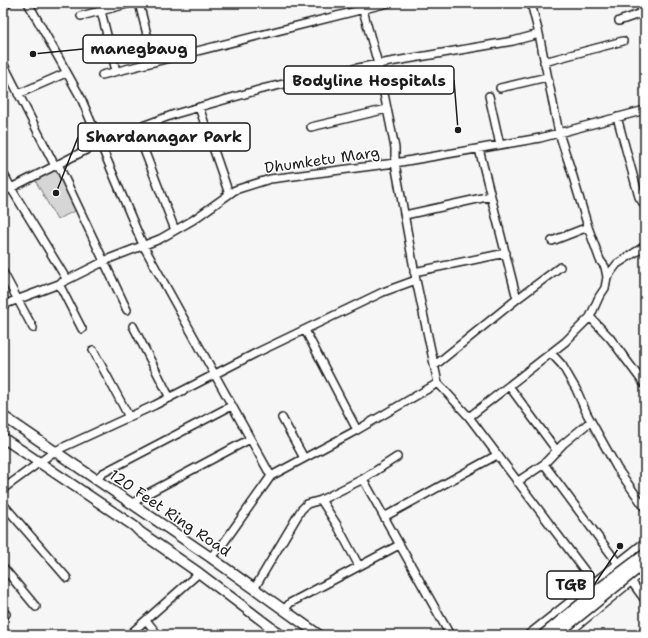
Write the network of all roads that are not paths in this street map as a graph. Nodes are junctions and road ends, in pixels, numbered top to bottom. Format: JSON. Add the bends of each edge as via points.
{"nodes":[{"id":1,"x":8,"y":3,"type":"edge"},
{"id":2,"x":28,"y":3,"type":"edge"},
{"id":3,"x":131,"y":3,"type":"edge"},
{"id":4,"x":139,"y":3,"type":"edge"},
{"id":5,"x":388,"y":3,"type":"edge"},
{"id":6,"x":532,"y":3,"type":"edge"},
{"id":7,"x":639,"y":3,"type":"edge"},
{"id":8,"x":362,"y":6,"type":"edge"},
{"id":9,"x":3,"y":7,"type":"edge"},
{"id":10,"x":101,"y":11,"type":"junction"},
{"id":11,"x":644,"y":12,"type":"edge"},
{"id":12,"x":81,"y":16,"type":"dead end"},
{"id":13,"x":618,"y":21,"type":"dead end"},
{"id":14,"x":539,"y":34,"type":"junction"},
{"id":15,"x":623,"y":41,"type":"dead end"},
{"id":16,"x":154,"y":62,"type":"junction"},
{"id":17,"x":544,"y":62,"type":"junction"},
{"id":18,"x":3,"y":63,"type":"edge"},
{"id":19,"x":378,"y":64,"type":"junction"},
{"id":20,"x":116,"y":72,"type":"junction"},
{"id":21,"x":66,"y":73,"type":"junction"},
{"id":22,"x":102,"y":75,"type":"dead end"},
{"id":23,"x":547,"y":77,"type":"junction"},
{"id":24,"x":500,"y":88,"type":"dead end"},
{"id":25,"x":18,"y":94,"type":"junction"},
{"id":26,"x":489,"y":96,"type":"dead end"},
{"id":27,"x":199,"y":107,"type":"junction"},
{"id":28,"x":387,"y":109,"type":"junction"},
{"id":29,"x":645,"y":110,"type":"edge"},
{"id":30,"x":617,"y":118,"type":"junction"},
{"id":31,"x":311,"y":127,"type":"dead end"},
{"id":32,"x":136,"y":129,"type":"junction"},
{"id":33,"x":559,"y":133,"type":"junction"},
{"id":34,"x":100,"y":143,"type":"junction"},
{"id":35,"x":500,"y":145,"type":"junction"},
{"id":36,"x":479,"y":149,"type":"junction"},
{"id":37,"x":395,"y":163,"type":"junction"},
{"id":38,"x":56,"y":165,"type":"junction"},
{"id":39,"x":3,"y":173,"type":"edge"},
{"id":40,"x":11,"y":188,"type":"junction"},
{"id":41,"x":3,"y":192,"type":"edge"},
{"id":42,"x":229,"y":194,"type":"junction"},
{"id":43,"x":491,"y":196,"type":"junction"},
{"id":44,"x":645,"y":206,"type":"edge"},
{"id":45,"x":405,"y":216,"type":"junction"},
{"id":46,"x":588,"y":227,"type":"junction"},
{"id":47,"x":175,"y":230,"type":"junction"},
{"id":48,"x":552,"y":240,"type":"dead end"},
{"id":49,"x":143,"y":245,"type":"junction"},
{"id":50,"x":645,"y":246,"type":"edge"},
{"id":51,"x":506,"y":253,"type":"junction"},
{"id":52,"x":105,"y":261,"type":"junction"},
{"id":53,"x":560,"y":267,"type":"dead end"},
{"id":54,"x":3,"y":272,"type":"edge"},
{"id":55,"x":414,"y":272,"type":"junction"},
{"id":56,"x":607,"y":277,"type":"junction"},
{"id":57,"x":66,"y":280,"type":"junction"},
{"id":58,"x":416,"y":280,"type":"junction"},
{"id":59,"x":59,"y":284,"type":"junction"},
{"id":60,"x":517,"y":299,"type":"junction"},
{"id":61,"x":18,"y":300,"type":"junction"},
{"id":62,"x":3,"y":305,"type":"edge"},
{"id":63,"x":127,"y":310,"type":"dead end"},
{"id":64,"x":590,"y":316,"type":"junction"},
{"id":65,"x":133,"y":326,"type":"dead end"},
{"id":66,"x":33,"y":328,"type":"dead end"},
{"id":67,"x":82,"y":329,"type":"dead end"},
{"id":68,"x":305,"y":330,"type":"junction"},
{"id":69,"x":93,"y":350,"type":"dead end"},
{"id":70,"x":551,"y":353,"type":"junction"},
{"id":71,"x":434,"y":366,"type":"junction"},
{"id":72,"x":214,"y":375,"type":"junction"},
{"id":73,"x":438,"y":383,"type":"junction"},
{"id":74,"x":645,"y":385,"type":"edge"},
{"id":75,"x":509,"y":386,"type":"junction"},
{"id":76,"x":170,"y":398,"type":"junction"},
{"id":77,"x":232,"y":406,"type":"junction"},
{"id":78,"x":3,"y":416,"type":"edge"},
{"id":79,"x":129,"y":417,"type":"junction"},
{"id":80,"x":469,"y":417,"type":"junction"},
{"id":81,"x":282,"y":418,"type":"dead end"},
{"id":82,"x":591,"y":421,"type":"junction"},
{"id":83,"x":357,"y":430,"type":"junction"},
{"id":84,"x":3,"y":438,"type":"edge"},
{"id":85,"x":250,"y":439,"type":"junction"},
{"id":86,"x":55,"y":451,"type":"junction"},
{"id":87,"x":557,"y":451,"type":"junction"},
{"id":88,"x":498,"y":455,"type":"junction"},
{"id":89,"x":397,"y":457,"type":"dead end"},
{"id":90,"x":304,"y":458,"type":"junction"},
{"id":91,"x":40,"y":463,"type":"junction"},
{"id":92,"x":544,"y":464,"type":"junction"},
{"id":93,"x":271,"y":476,"type":"junction"},
{"id":94,"x":96,"y":479,"type":"junction"},
{"id":95,"x":363,"y":479,"type":"junction"},
{"id":96,"x":518,"y":482,"type":"junction"},
{"id":97,"x":3,"y":489,"type":"edge"},
{"id":98,"x":321,"y":500,"type":"junction"},
{"id":99,"x":3,"y":504,"type":"edge"},
{"id":100,"x":132,"y":504,"type":"junction"},
{"id":101,"x":645,"y":508,"type":"edge"},
{"id":102,"x":384,"y":517,"type":"junction"},
{"id":103,"x":645,"y":542,"type":"edge"},
{"id":104,"x":399,"y":545,"type":"junction"},
{"id":105,"x":645,"y":554,"type":"edge"},
{"id":106,"x":210,"y":557,"type":"junction"},
{"id":107,"x":645,"y":563,"type":"edge"},
{"id":108,"x":618,"y":564,"type":"junction"},
{"id":109,"x":359,"y":566,"type":"junction"},
{"id":110,"x":3,"y":567,"type":"edge"},
{"id":111,"x":645,"y":570,"type":"edge"},
{"id":112,"x":199,"y":573,"type":"junction"},
{"id":113,"x":67,"y":578,"type":"dead end"},
{"id":114,"x":631,"y":580,"type":"junction"},
{"id":115,"x":594,"y":583,"type":"junction"},
{"id":116,"x":254,"y":589,"type":"junction"},
{"id":117,"x":645,"y":600,"type":"edge"},
{"id":118,"x":36,"y":607,"type":"dead end"},
{"id":119,"x":284,"y":610,"type":"junction"},
{"id":120,"x":146,"y":620,"type":"junction"},
{"id":121,"x":130,"y":635,"type":"edge"},
{"id":122,"x":158,"y":635,"type":"edge"},
{"id":123,"x":281,"y":635,"type":"edge"},
{"id":124,"x":319,"y":635,"type":"edge"},
{"id":125,"x":450,"y":635,"type":"edge"},
{"id":126,"x":528,"y":635,"type":"edge"},
{"id":127,"x":543,"y":635,"type":"edge"},
{"id":128,"x":556,"y":635,"type":"edge"},
{"id":129,"x":566,"y":635,"type":"edge"}],
"edges":[{"from":1,"to":9,"type":"street"},
{"from":2,"to":21,"type":"street"},
{"from":3,"to":10,"type":"street"},
{"from":4,"to":16,"type":"street"},
{"from":5,"to":8,"type":"street"},
{"from":6,"to":14,"type":"street"},
{"from":7,"to":11,"type":"street"},
{"from":8,"to":16,"type":"street"},
{"from":8,"to":19,"type":"street"},
{"from":10,"to":12,"type":"street"},
{"from":10,"to":20,"type":"street"},
{"from":11,"to":13,"type":"street"},
{"from":14,"to":17,"type":"street"},
{"from":14,"to":19,"type":"street","via":[[513,41]]},
{"from":15,"to":17,"type":"street"},
{"from":16,"to":20,"type":"street"},
{"from":17,"to":23,"type":"street"},
{"from":18,"to":25,"type":"street"},
{"from":19,"to":27,"type":"street","via":[[262,89]]},
{"from":19,"to":28,"type":"street"},
{"from":20,"to":22,"type":"street"},
{"from":21,"to":25,"type":"street"},
{"from":21,"to":34,"type":"street","via":[[81,98]]},
{"from":23,"to":24,"type":"street"},
{"from":23,"to":33,"type":"street"},
{"from":25,"to":38,"type":"street"},
{"from":26,"to":35,"type":"street"},
{"from":27,"to":32,"type":"street"},
{"from":27,"to":42,"type":"street"},
{"from":28,"to":31,"type":"street"},
{"from":28,"to":37,"type":"street","via":[[395,148]]},
{"from":29,"to":30,"type":"street","name":"Dhumketu Marg"},
{"from":30,"to":33,"type":"street","name":"Dhumketu Marg"},
{"from":30,"to":44,"type":"street","via":[[639,197]]},
{"from":32,"to":34,"type":"street"},
{"from":32,"to":47,"type":"street"},
{"from":33,"to":35,"type":"street","name":"Dhumketu Marg"},
{"from":33,"to":46,"type":"street"},
{"from":34,"to":38,"type":"street"},
{"from":34,"to":49,"type":"street"},
{"from":35,"to":36,"type":"street","name":"Dhumketu Marg"},
{"from":36,"to":37,"type":"street","name":"Dhumketu Marg"},
{"from":36,"to":43,"type":"street"},
{"from":37,"to":42,"type":"street","name":"Dhumketu Marg","via":[[270,178]]},
{"from":37,"to":45,"type":"street"},
{"from":38,"to":40,"type":"street"},
{"from":38,"to":52,"type":"street"},
{"from":39,"to":40,"type":"street"},
{"from":40,"to":41,"type":"street"},
{"from":40,"to":57,"type":"street"},
{"from":42,"to":47,"type":"street","name":"Dhumketu Marg"},
{"from":43,"to":45,"type":"street"},
{"from":43,"to":51,"type":"street"},
{"from":45,"to":55,"type":"street"},
{"from":46,"to":48,"type":"street"},
{"from":46,"to":56,"type":"street","via":[[600,260],[605,266]]},
{"from":47,"to":49,"type":"street","name":"Dhumketu Marg"},
{"from":49,"to":52,"type":"street","name":"Dhumketu Marg"},
{"from":49,"to":72,"type":"street"},
{"from":50,"to":56,"type":"street","via":[[617,264]]},
{"from":51,"to":55,"type":"street"},
{"from":51,"to":60,"type":"street"},
{"from":52,"to":57,"type":"street","name":"Dhumketu Marg"},
{"from":52,"to":63,"type":"street"},
{"from":53,"to":60,"type":"street"},
{"from":54,"to":61,"type":"street"},
{"from":55,"to":58,"type":"street"},
{"from":56,"to":64,"type":"street","via":[[605,288]]},
{"from":57,"to":59,"type":"street","name":"Dhumketu Marg"},
{"from":58,"to":68,"type":"street","via":[[384,292]]},
{"from":58,"to":71,"type":"street"},
{"from":59,"to":61,"type":"street","name":"Dhumketu Marg"},
{"from":59,"to":67,"type":"street"},
{"from":60,"to":71,"type":"street"},
{"from":61,"to":62,"type":"street","name":"Dhumketu Marg"},
{"from":61,"to":66,"type":"street"},
{"from":64,"to":70,"type":"street"},
{"from":64,"to":74,"type":"street"},
{"from":65,"to":76,"type":"street"},
{"from":68,"to":72,"type":"street"},
{"from":68,"to":83,"type":"street"},
{"from":69,"to":79,"type":"street"},
{"from":70,"to":75,"type":"street"},
{"from":70,"to":82,"type":"street","via":[[562,365]]},
{"from":71,"to":73,"type":"street"},
{"from":72,"to":76,"type":"street"},
{"from":72,"to":77,"type":"street"},
{"from":73,"to":80,"type":"street"},
{"from":73,"to":83,"type":"street"},
{"from":75,"to":80,"type":"street"},
{"from":75,"to":87,"type":"street"},
{"from":76,"to":79,"type":"street"},
{"from":77,"to":85,"type":"street"},
{"from":77,"to":94,"type":"street"},
{"from":78,"to":86,"type":"main road","name":"120 Feet Ring Road"},
{"from":79,"to":86,"type":"street"},
{"from":80,"to":88,"type":"street"},
{"from":81,"to":90,"type":"street"},
{"from":82,"to":87,"type":"street"},
{"from":82,"to":101,"type":"street","via":[[617,468]]},
{"from":83,"to":90,"type":"street"},
{"from":84,"to":91,"type":"main road","name":"120 Feet Ring Road"},
{"from":85,"to":93,"type":"street"},
{"from":85,"to":100,"type":"street"},
{"from":86,"to":91,"type":"street"},
{"from":86,"to":94,"type":"main road","name":"120 Feet Ring Road"},
{"from":87,"to":92,"type":"street"},
{"from":88,"to":96,"type":"street"},
{"from":88,"to":102,"type":"street"},
{"from":89,"to":95,"type":"street"},
{"from":90,"to":93,"type":"street"},
{"from":91,"to":97,"type":"street"},
{"from":91,"to":112,"type":"main road","name":"120 Feet Ring Road"},
{"from":92,"to":96,"type":"street"},
{"from":92,"to":108,"type":"street"},
{"from":93,"to":106,"type":"street","via":[[220,548]]},
{"from":94,"to":100,"type":"main road","name":"120 Feet Ring Road"},
{"from":95,"to":98,"type":"street"},
{"from":95,"to":102,"type":"street"},
{"from":96,"to":115,"type":"street"},
{"from":98,"to":109,"type":"street"},
{"from":98,"to":116,"type":"street","via":[[306,504],[301,510]]},
{"from":99,"to":113,"type":"street"},
{"from":100,"to":106,"type":"main road","name":"120 Feet Ring Road"},
{"from":102,"to":104,"type":"street"},
{"from":103,"to":108,"type":"street"},
{"from":104,"to":109,"type":"street"},
{"from":104,"to":125,"type":"street"},
{"from":105,"to":127,"type":"main road","bridge":true},
{"from":106,"to":116,"type":"main road","name":"120 Feet Ring Road"},
{"from":107,"to":128,"type":"main road","bridge":true},
{"from":108,"to":114,"type":"street"},
{"from":108,"to":115,"type":"street"},
{"from":109,"to":119,"type":"street","via":[[290,604]]},
{"from":110,"to":118,"type":"street"},
{"from":111,"to":114,"type":"street"},
{"from":112,"to":120,"type":"street"},
{"from":112,"to":123,"type":"main road","name":"120 Feet Ring Road"},
{"from":114,"to":117,"type":"street"},
{"from":114,"to":129,"type":"street"},
{"from":115,"to":126,"type":"street"},
{"from":116,"to":119,"type":"main road","name":"120 Feet Ring Road"},
{"from":119,"to":124,"type":"main road","name":"120 Feet Ring Road"},
{"from":120,"to":121,"type":"street"},
{"from":120,"to":122,"type":"street"}]}
